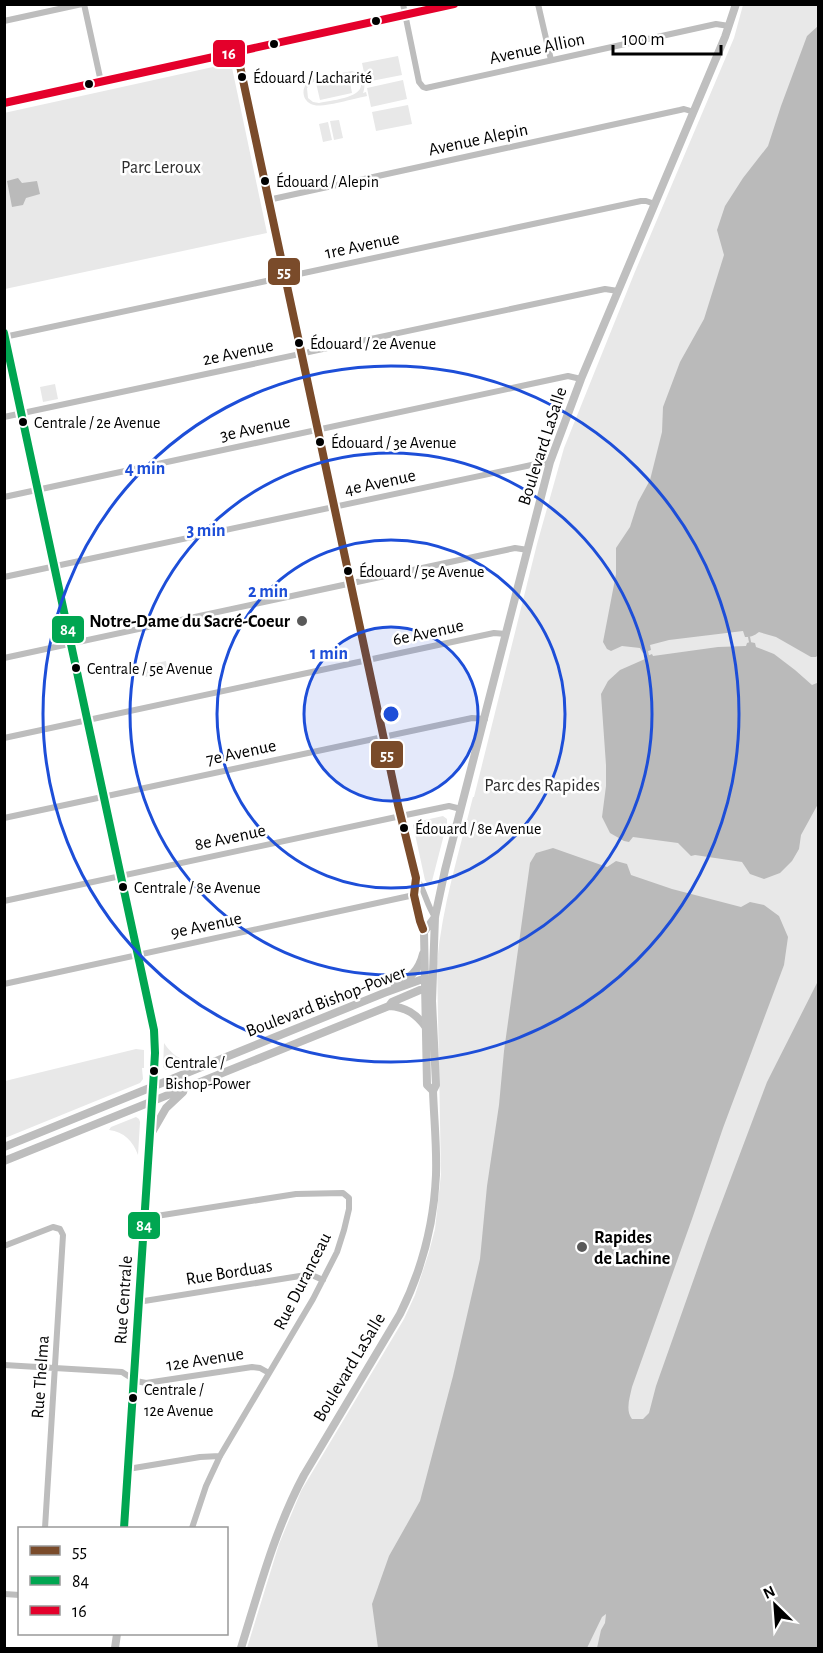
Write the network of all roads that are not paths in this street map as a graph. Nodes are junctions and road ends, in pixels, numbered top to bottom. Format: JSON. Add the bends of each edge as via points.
{"nodes":[{"id":1,"x":83,"y":4,"type":"edge"},
{"id":2,"x":403,"y":4,"type":"edge"},
{"id":3,"x":454,"y":4,"type":"edge"},
{"id":4,"x":538,"y":4,"type":"edge"},
{"id":5,"x":736,"y":4,"type":"edge"},
{"id":6,"x":405,"y":15,"type":"junction"},
{"id":7,"x":4,"y":21,"type":"edge"},
{"id":8,"x":729,"y":26,"type":"junction"},
{"id":9,"x":237,"y":52,"type":"junction"},
{"id":10,"x":550,"y":60,"type":"junction"},
{"id":11,"x":102,"y":82,"type":"junction"},
{"id":12,"x":4,"y":104,"type":"edge"},
{"id":13,"x":694,"y":112,"type":"junction"},
{"id":14,"x":268,"y":200,"type":"junction"},
{"id":15,"x":655,"y":204,"type":"junction"},
{"id":16,"x":285,"y":277,"type":"junction"},
{"id":17,"x":618,"y":291,"type":"junction"},
{"id":18,"x":5,"y":335,"type":"edge"},
{"id":19,"x":302,"y":353,"type":"junction"},
{"id":20,"x":581,"y":379,"type":"junction"},
{"id":21,"x":22,"y":413,"type":"junction"},
{"id":22,"x":4,"y":417,"type":"edge"},
{"id":23,"x":318,"y":430,"type":"junction"},
{"id":24,"x":550,"y":462,"type":"junction"},
{"id":25,"x":38,"y":490,"type":"junction"},
{"id":26,"x":4,"y":497,"type":"edge"},
{"id":27,"x":334,"y":507,"type":"junction"},
{"id":28,"x":528,"y":550,"type":"junction"},
{"id":29,"x":54,"y":567,"type":"junction"},
{"id":30,"x":4,"y":577,"type":"edge"},
{"id":31,"x":351,"y":583,"type":"junction"},
{"id":32,"x":506,"y":634,"type":"junction"},
{"id":33,"x":71,"y":643,"type":"junction"},
{"id":34,"x":4,"y":658,"type":"edge"},
{"id":35,"x":367,"y":660,"type":"junction"},
{"id":36,"x":485,"y":719,"type":"junction"},
{"id":37,"x":88,"y":720,"type":"junction"},
{"id":38,"x":384,"y":737,"type":"junction"},
{"id":39,"x":4,"y":738,"type":"edge"},
{"id":40,"x":104,"y":796,"type":"junction"},
{"id":41,"x":461,"y":809,"type":"junction"},
{"id":42,"x":401,"y":816,"type":"junction"},
{"id":43,"x":4,"y":818,"type":"edge"},
{"id":44,"x":120,"y":876,"type":"junction"},
{"id":45,"x":416,"y":878,"type":"junction"},
{"id":46,"x":414,"y":895,"type":"junction"},
{"id":47,"x":4,"y":901,"type":"edge"},
{"id":48,"x":435,"y":917,"type":"junction"},
{"id":49,"x":424,"y":932,"type":"junction"},
{"id":50,"x":425,"y":947,"type":"junction"},
{"id":51,"x":138,"y":955,"type":"junction"},
{"id":52,"x":4,"y":984,"type":"edge"},
{"id":53,"x":430,"y":985,"type":"junction"},
{"id":54,"x":386,"y":992,"type":"junction"},
{"id":55,"x":389,"y":1006,"type":"junction"},
{"id":56,"x":425,"y":1026,"type":"junction"},
{"id":57,"x":191,"y":1086,"type":"junction"},
{"id":58,"x":153,"y":1087,"type":"junction"},
{"id":59,"x":433,"y":1091,"type":"junction"},
{"id":60,"x":152,"y":1101,"type":"junction"},
{"id":61,"x":148,"y":1141,"type":"junction"},
{"id":62,"x":4,"y":1147,"type":"edge"},
{"id":63,"x":4,"y":1161,"type":"edge"},
{"id":64,"x":144,"y":1218,"type":"junction"},
{"id":65,"x":4,"y":1246,"type":"edge"},
{"id":66,"x":323,"y":1280,"type":"junction"},
{"id":67,"x":138,"y":1302,"type":"junction"},
{"id":68,"x":4,"y":1365,"type":"edge"},
{"id":69,"x":55,"y":1368,"type":"junction"},
{"id":70,"x":269,"y":1373,"type":"junction"},
{"id":71,"x":133,"y":1379,"type":"junction"},
{"id":72,"x":220,"y":1456,"type":"junction"},
{"id":73,"x":128,"y":1469,"type":"junction"},
{"id":74,"x":45,"y":1527,"type":"edge"},
{"id":75,"x":124,"y":1527,"type":"edge"},
{"id":76,"x":192,"y":1527,"type":"edge"},
{"id":77,"x":241,"y":1648,"type":"edge"}],
"edges":[{"from":1,"to":7,"type":"street"},
{"from":1,"to":11,"type":"street"},
{"from":2,"to":6,"type":"street"},
{"from":3,"to":6,"type":"street"},
{"from":4,"to":10,"type":"street"},
{"from":5,"to":8,"type":"main road","name":"Boulevard LaSalle"},
{"from":6,"to":9,"type":"street"},
{"from":6,"to":10,"type":"street","name":"Avenue Allion","via":[[423,87]]},
{"from":8,"to":10,"type":"street","name":"Avenue Allion","via":[[716,24]]},
{"from":8,"to":13,"type":"main road","name":"Boulevard LaSalle"},
{"from":9,"to":11,"type":"street"},
{"from":9,"to":14,"type":"street"},
{"from":11,"to":12,"type":"street"},
{"from":13,"to":14,"type":"street","name":"Avenue Alepin","via":[[682,109]]},
{"from":13,"to":15,"type":"main road","name":"Boulevard LaSalle"},
{"from":14,"to":16,"type":"street"},
{"from":15,"to":16,"type":"street","name":"1re Avenue","via":[[641,201]]},
{"from":15,"to":17,"type":"main road","name":"Boulevard LaSalle"},
{"from":16,"to":18,"type":"street","name":"1re Avenue"},
{"from":16,"to":19,"type":"street"},
{"from":17,"to":19,"type":"street","name":"2e Avenue","via":[[605,289]]},
{"from":17,"to":20,"type":"main road","name":"Boulevard LaSalle"},
{"from":18,"to":21,"type":"street","name":"Rue Centrale"},
{"from":19,"to":21,"type":"street","name":"2e Avenue"},
{"from":19,"to":23,"type":"street"},
{"from":20,"to":23,"type":"street","name":"3e Avenue","via":[[568,376]]},
{"from":20,"to":24,"type":"main road","name":"Boulevard LaSalle"},
{"from":21,"to":22,"type":"street","name":"2e Avenue"},
{"from":21,"to":25,"type":"street","name":"Rue Centrale"},
{"from":23,"to":25,"type":"street","name":"3e Avenue"},
{"from":23,"to":27,"type":"street"},
{"from":24,"to":27,"type":"street","name":"4e Avenue"},
{"from":24,"to":28,"type":"main road","name":"Boulevard LaSalle"},
{"from":25,"to":26,"type":"street","name":"3e Avenue"},
{"from":25,"to":29,"type":"street","name":"Rue Centrale"},
{"from":27,"to":29,"type":"street","name":"4e Avenue"},
{"from":27,"to":31,"type":"street"},
{"from":28,"to":31,"type":"street","via":[[515,548]]},
{"from":28,"to":32,"type":"main road","name":"Boulevard LaSalle"},
{"from":29,"to":30,"type":"street","name":"4e Avenue"},
{"from":29,"to":33,"type":"street","name":"Rue Centrale"},
{"from":31,"to":33,"type":"street"},
{"from":31,"to":35,"type":"street"},
{"from":32,"to":35,"type":"street","name":"6e Avenue"},
{"from":32,"to":36,"type":"main road","name":"Boulevard LaSalle"},
{"from":33,"to":34,"type":"street"},
{"from":33,"to":37,"type":"street","name":"Rue Centrale"},
{"from":35,"to":37,"type":"street","name":"6e Avenue"},
{"from":35,"to":38,"type":"street"},
{"from":36,"to":38,"type":"street","name":"7e Avenue","via":[[472,717]]},
{"from":36,"to":41,"type":"main road","name":"Boulevard LaSalle"},
{"from":37,"to":39,"type":"street","name":"6e Avenue"},
{"from":37,"to":40,"type":"street","name":"Rue Centrale"},
{"from":38,"to":40,"type":"street","name":"7e Avenue"},
{"from":38,"to":42,"type":"street"},
{"from":40,"to":43,"type":"street","name":"7e Avenue"},
{"from":40,"to":44,"type":"street","name":"Rue Centrale"},
{"from":41,"to":42,"type":"street","name":"8e Avenue","via":[[449,806]]},
{"from":41,"to":48,"type":"main road","name":"Boulevard LaSalle"},
{"from":42,"to":44,"type":"street","name":"8e Avenue"},
{"from":42,"to":45,"type":"street"},
{"from":44,"to":47,"type":"street","name":"8e Avenue"},
{"from":44,"to":51,"type":"street","name":"Rue Centrale"},
{"from":45,"to":46,"type":"street"},
{"from":45,"to":48,"type":"street"},
{"from":46,"to":49,"type":"street"},
{"from":46,"to":51,"type":"street","name":"9e Avenue"},
{"from":48,"to":49,"type":"main road","name":"Boulevard LaSalle"},
{"from":48,"to":53,"type":"main road","name":"Boulevard LaSalle"},
{"from":49,"to":50,"type":"main road","name":"Boulevard LaSalle"},
{"from":50,"to":53,"type":"main road","name":"Boulevard LaSalle"},
{"from":50,"to":54,"type":"street","via":[[414,973]]},
{"from":51,"to":52,"type":"street","name":"9e Avenue"},
{"from":51,"to":58,"type":"street","name":"Rue Centrale","via":[[154,1030]]},
{"from":53,"to":54,"type":"street","name":"Boulevard Bishop-Power"},
{"from":53,"to":55,"type":"street","name":"Boulevard Bishop-Power"},
{"from":53,"to":56,"type":"main road","name":"Boulevard LaSalle"},
{"from":53,"to":59,"type":"main road","name":"Boulevard LaSalle","via":[[436,1084]]},
{"from":54,"to":58,"type":"street","name":"Boulevard Bishop-Power"},
{"from":55,"to":56,"type":"street","via":[[408,1010]]},
{"from":55,"to":57,"type":"street","name":"Boulevard Bishop-Power"},
{"from":56,"to":59,"type":"main road","name":"Boulevard LaSalle","via":[[427,1085]]},
{"from":57,"to":60,"type":"street","name":"Boulevard Bishop-Power"},
{"from":57,"to":61,"type":"street","via":[[166,1108]]},
{"from":58,"to":60,"type":"street","name":"Rue Centrale"},
{"from":58,"to":62,"type":"street","name":"Boulevard Bishop-Power"},
{"from":59,"to":77,"type":"main road","name":"Boulevard LaSalle","via":[[435,1185],[429,1232],[418,1271],[393,1327],[290,1502]]},
{"from":60,"to":61,"type":"street","name":"Rue Centrale"},
{"from":60,"to":63,"type":"street","name":"Boulevard Bishop-Power"},
{"from":61,"to":64,"type":"street","name":"Rue Centrale"},
{"from":64,"to":66,"type":"street","name":"Rue Duranceau","via":[[296,1194],[343,1192],[350,1203],[347,1219]]},
{"from":64,"to":67,"type":"street","name":"Rue Centrale"},
{"from":65,"to":69,"type":"street","name":"Rue Thelma","via":[[52,1227],[60,1228],[64,1239]]},
{"from":66,"to":67,"type":"street","name":"Rue Borduas","via":[[306,1275]]},
{"from":66,"to":70,"type":"street","name":"Rue Duranceau"},
{"from":67,"to":71,"type":"street","name":"Rue Centrale"},
{"from":68,"to":69,"type":"street","name":"12e Avenue"},
{"from":69,"to":71,"type":"street","name":"12e Avenue","via":[[122,1372]]},
{"from":69,"to":74,"type":"street","name":"Rue Thelma"},
{"from":70,"to":71,"type":"street","name":"12e Avenue","via":[[255,1366],[146,1383]]},
{"from":70,"to":72,"type":"street","name":"Rue Duranceau"},
{"from":71,"to":73,"type":"street","name":"Rue Centrale"},
{"from":72,"to":73,"type":"street"},
{"from":72,"to":76,"type":"street","name":"Rue Duranceau"},
{"from":73,"to":75,"type":"street","name":"Rue Centrale"}]}
